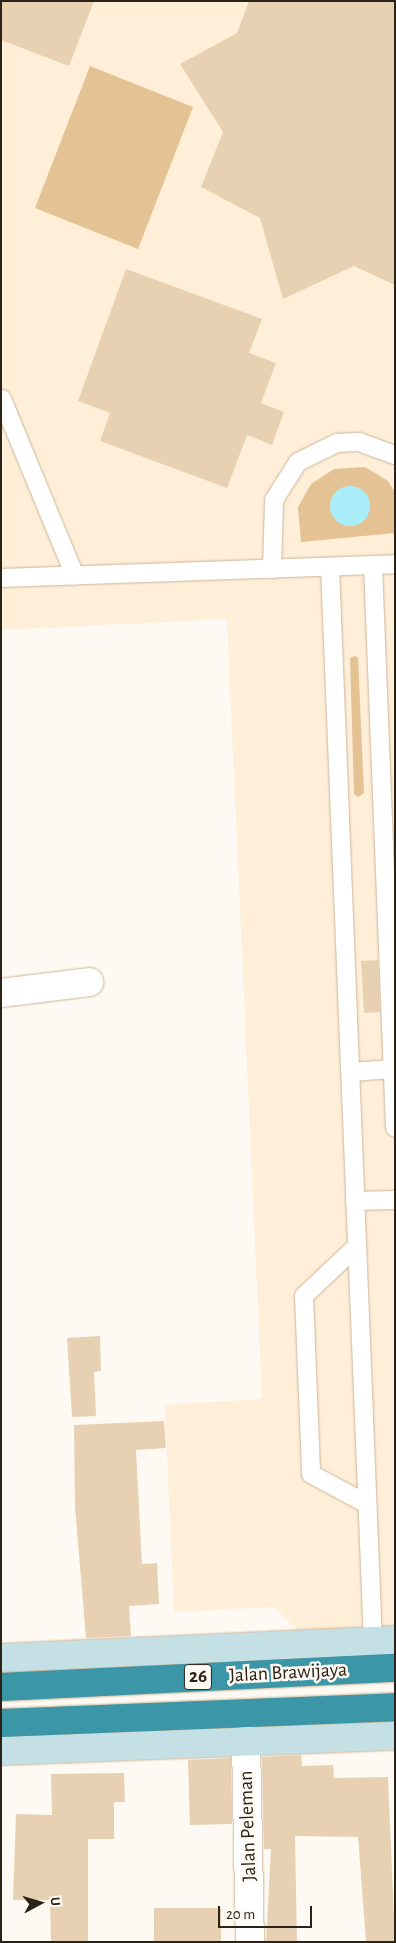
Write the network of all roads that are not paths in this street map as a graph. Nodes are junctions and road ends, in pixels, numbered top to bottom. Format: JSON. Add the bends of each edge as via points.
{"nodes":[{"id":1,"x":2,"y":399,"type":"edge"},
{"id":2,"x":395,"y":455,"type":"edge"},
{"id":3,"x":395,"y":564,"type":"edge"},
{"id":4,"x":373,"y":565,"type":"junction"},
{"id":5,"x":330,"y":567,"type":"junction"},
{"id":6,"x":272,"y":569,"type":"junction"},
{"id":7,"x":76,"y":576,"type":"junction"},
{"id":8,"x":1,"y":578,"type":"edge"},
{"id":9,"x":89,"y":982,"type":"dead end"},
{"id":10,"x":1,"y":993,"type":"edge"},
{"id":11,"x":392,"y":1069,"type":"junction"},
{"id":12,"x":351,"y":1072,"type":"junction"},
{"id":13,"x":395,"y":1128,"type":"edge"},
{"id":14,"x":395,"y":1200,"type":"edge"},
{"id":15,"x":355,"y":1201,"type":"junction"},
{"id":16,"x":357,"y":1246,"type":"junction"},
{"id":17,"x":367,"y":1504,"type":"junction"},
{"id":18,"x":384,"y":1641,"type":"edge"},
{"id":19,"x":1,"y":1658,"type":"edge"},
{"id":20,"x":395,"y":1668,"type":"edge"},
{"id":21,"x":1,"y":1686,"type":"edge"},
{"id":22,"x":395,"y":1707,"type":"edge"},
{"id":23,"x":1,"y":1722,"type":"edge"},
{"id":24,"x":395,"y":1736,"type":"edge"},
{"id":25,"x":246,"y":1740,"type":"junction"},
{"id":26,"x":1,"y":1751,"type":"edge"},
{"id":27,"x":250,"y":1942,"type":"edge"}],
"edges":[{"from":1,"to":7,"type":"lane"},
{"from":2,"to":6,"type":"lane","via":[[359,442],[337,442],[298,462],[274,500]]},
{"from":3,"to":4,"type":"lane"},
{"from":4,"to":5,"type":"lane"},
{"from":4,"to":11,"type":"lane"},
{"from":5,"to":6,"type":"lane"},
{"from":5,"to":12,"type":"lane"},
{"from":6,"to":7,"type":"lane"},
{"from":7,"to":8,"type":"lane"},
{"from":9,"to":10,"type":"street"},
{"from":11,"to":12,"type":"lane"},
{"from":11,"to":13,"type":"lane"},
{"from":12,"to":15,"type":"lane"},
{"from":14,"to":15,"type":"lane"},
{"from":15,"to":16,"type":"lane"},
{"from":16,"to":17,"type":"lane"},
{"from":16,"to":17,"type":"lane","via":[[305,1295],[304,1306],[312,1477]]},
{"from":17,"to":18,"type":"lane"},
{"from":18,"to":19,"type":"street"},
{"from":20,"to":21,"type":"highway","name":"Jalan Brawijaya","number":"26"},
{"from":22,"to":23,"type":"highway","name":"Jalan Brawijaya","number":"26"},
{"from":24,"to":25,"type":"street"},
{"from":25,"to":26,"type":"street"},
{"from":25,"to":27,"type":"street","name":"Jalan Peleman"}]}
